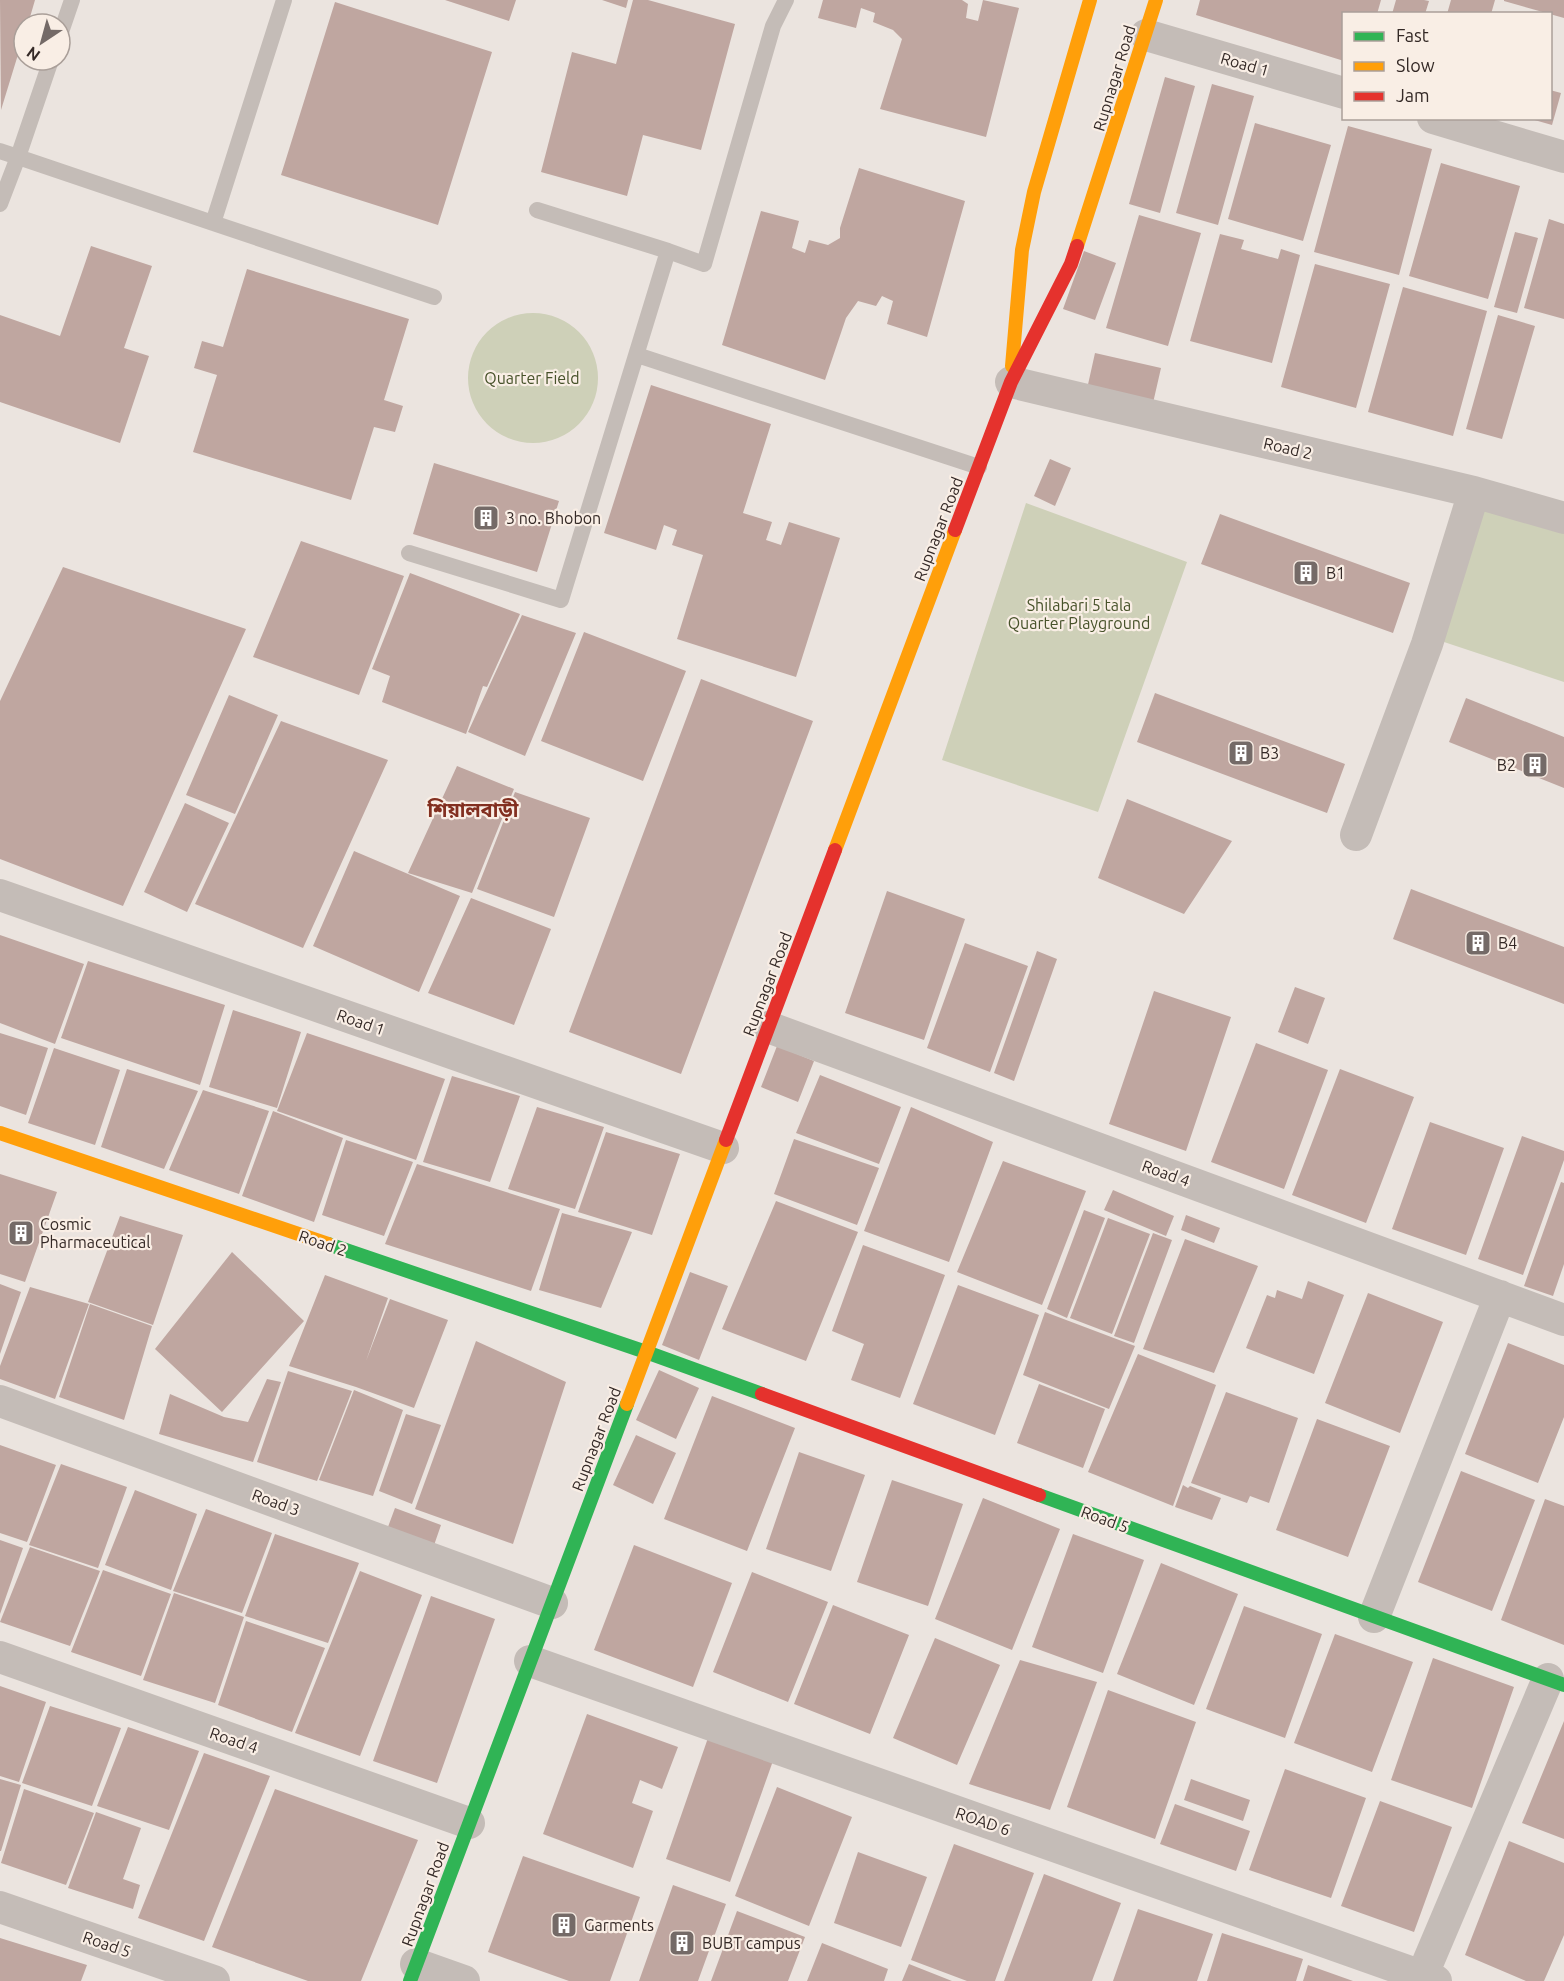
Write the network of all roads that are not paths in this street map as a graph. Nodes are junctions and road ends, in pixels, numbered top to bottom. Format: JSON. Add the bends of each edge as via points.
{"nodes":[{"id":1,"x":284,"y":0,"type":"edge"},
{"id":2,"x":786,"y":0,"type":"edge"},
{"id":3,"x":1090,"y":0,"type":"edge"},
{"id":4,"x":1156,"y":0,"type":"edge"},
{"id":5,"x":1146,"y":35,"type":"junction"},
{"id":6,"x":47,"y":72,"type":"edge"},
{"id":7,"x":1342,"y":92,"type":"edge"},
{"id":8,"x":1440,"y":120,"type":"edge"},
{"id":9,"x":0,"y":151,"type":"edge"},
{"id":10,"x":18,"y":157,"type":"junction"},
{"id":11,"x":1564,"y":157,"type":"edge"},
{"id":12,"x":0,"y":204,"type":"edge"},
{"id":13,"x":537,"y":210,"type":"dead end"},
{"id":14,"x":213,"y":223,"type":"junction"},
{"id":15,"x":669,"y":251,"type":"junction"},
{"id":16,"x":434,"y":297,"type":"dead end"},
{"id":17,"x":637,"y":355,"type":"junction"},
{"id":18,"x":1011,"y":382,"type":"junction"},
{"id":19,"x":980,"y":467,"type":"junction"},
{"id":20,"x":1474,"y":492,"type":"junction"},
{"id":21,"x":1564,"y":518,"type":"edge"},
{"id":22,"x":409,"y":553,"type":"dead end"},
{"id":23,"x":1356,"y":835,"type":"dead end"},
{"id":24,"x":0,"y":895,"type":"edge"},
{"id":25,"x":768,"y":1027,"type":"junction"},
{"id":26,"x":0,"y":1133,"type":"edge"},
{"id":27,"x":723,"y":1148,"type":"junction"},
{"id":28,"x":1500,"y":1296,"type":"junction"},
{"id":29,"x":1564,"y":1320,"type":"edge"},
{"id":30,"x":646,"y":1352,"type":"junction"},
{"id":31,"x":0,"y":1401,"type":"edge"},
{"id":32,"x":552,"y":1603,"type":"junction"},
{"id":33,"x":1374,"y":1617,"type":"junction"},
{"id":34,"x":0,"y":1657,"type":"edge"},
{"id":35,"x":530,"y":1661,"type":"junction"},
{"id":36,"x":1556,"y":1682,"type":"edge"},
{"id":37,"x":469,"y":1823,"type":"junction"},
{"id":38,"x":0,"y":1907,"type":"edge"},
{"id":39,"x":413,"y":1972,"type":"edge"},
{"id":40,"x":1426,"y":1979,"type":"edge"},
{"id":41,"x":214,"y":1981,"type":"edge"},
{"id":42,"x":464,"y":1981,"type":"edge"}],
"edges":[{"from":1,"to":14,"type":"lane"},
{"from":2,"to":15,"type":"lane","via":[[773,26],[704,264]]},
{"from":3,"to":18,"type":"street","via":[[1034,192],[1022,250]]},
{"from":4,"to":5,"type":"street","name":"Rupnagar Road"},
{"from":5,"to":7,"type":"street","name":"Road 1"},
{"from":5,"to":18,"type":"street","name":"Rupnagar Road","via":[[1071,264]]},
{"from":6,"to":10,"type":"lane"},
{"from":8,"to":11,"type":"street"},
{"from":9,"to":10,"type":"lane"},
{"from":10,"to":12,"type":"lane"},
{"from":10,"to":14,"type":"lane"},
{"from":13,"to":15,"type":"lane"},
{"from":14,"to":16,"type":"lane"},
{"from":15,"to":17,"type":"lane"},
{"from":17,"to":19,"type":"lane"},
{"from":17,"to":22,"type":"lane","via":[[561,600]]},
{"from":18,"to":19,"type":"street","name":"Rupnagar Road"},
{"from":18,"to":20,"type":"street","name":"Road 2"},
{"from":19,"to":25,"type":"street","name":"Rupnagar Road"},
{"from":20,"to":21,"type":"street","name":"Road 2"},
{"from":20,"to":23,"type":"street","via":[[1427,644]]},
{"from":24,"to":27,"type":"street","name":"Road 1"},
{"from":25,"to":27,"type":"street","name":"Rupnagar Road"},
{"from":25,"to":28,"type":"street","name":"Road 4"},
{"from":26,"to":30,"type":"street","name":"Road 2"},
{"from":27,"to":30,"type":"street","name":"Rupnagar Road"},
{"from":28,"to":29,"type":"street","name":"Road 4"},
{"from":28,"to":33,"type":"street"},
{"from":30,"to":32,"type":"street","name":"Rupnagar Road"},
{"from":30,"to":33,"type":"street","name":"Road 5"},
{"from":31,"to":32,"type":"street","name":"Road 3"},
{"from":32,"to":35,"type":"street","name":"Rupnagar Road"},
{"from":33,"to":36,"type":"street","name":"Road 5"},
{"from":34,"to":37,"type":"street","name":"Road 4"},
{"from":35,"to":37,"type":"street","name":"Rupnagar Road"},
{"from":35,"to":40,"type":"street","name":"ROAD 6"},
{"from":36,"to":40,"type":"street"},
{"from":37,"to":39,"type":"street","name":"Rupnagar Road"},
{"from":38,"to":41,"type":"street","name":"Road 5"},
{"from":39,"to":42,"type":"street"}]}
